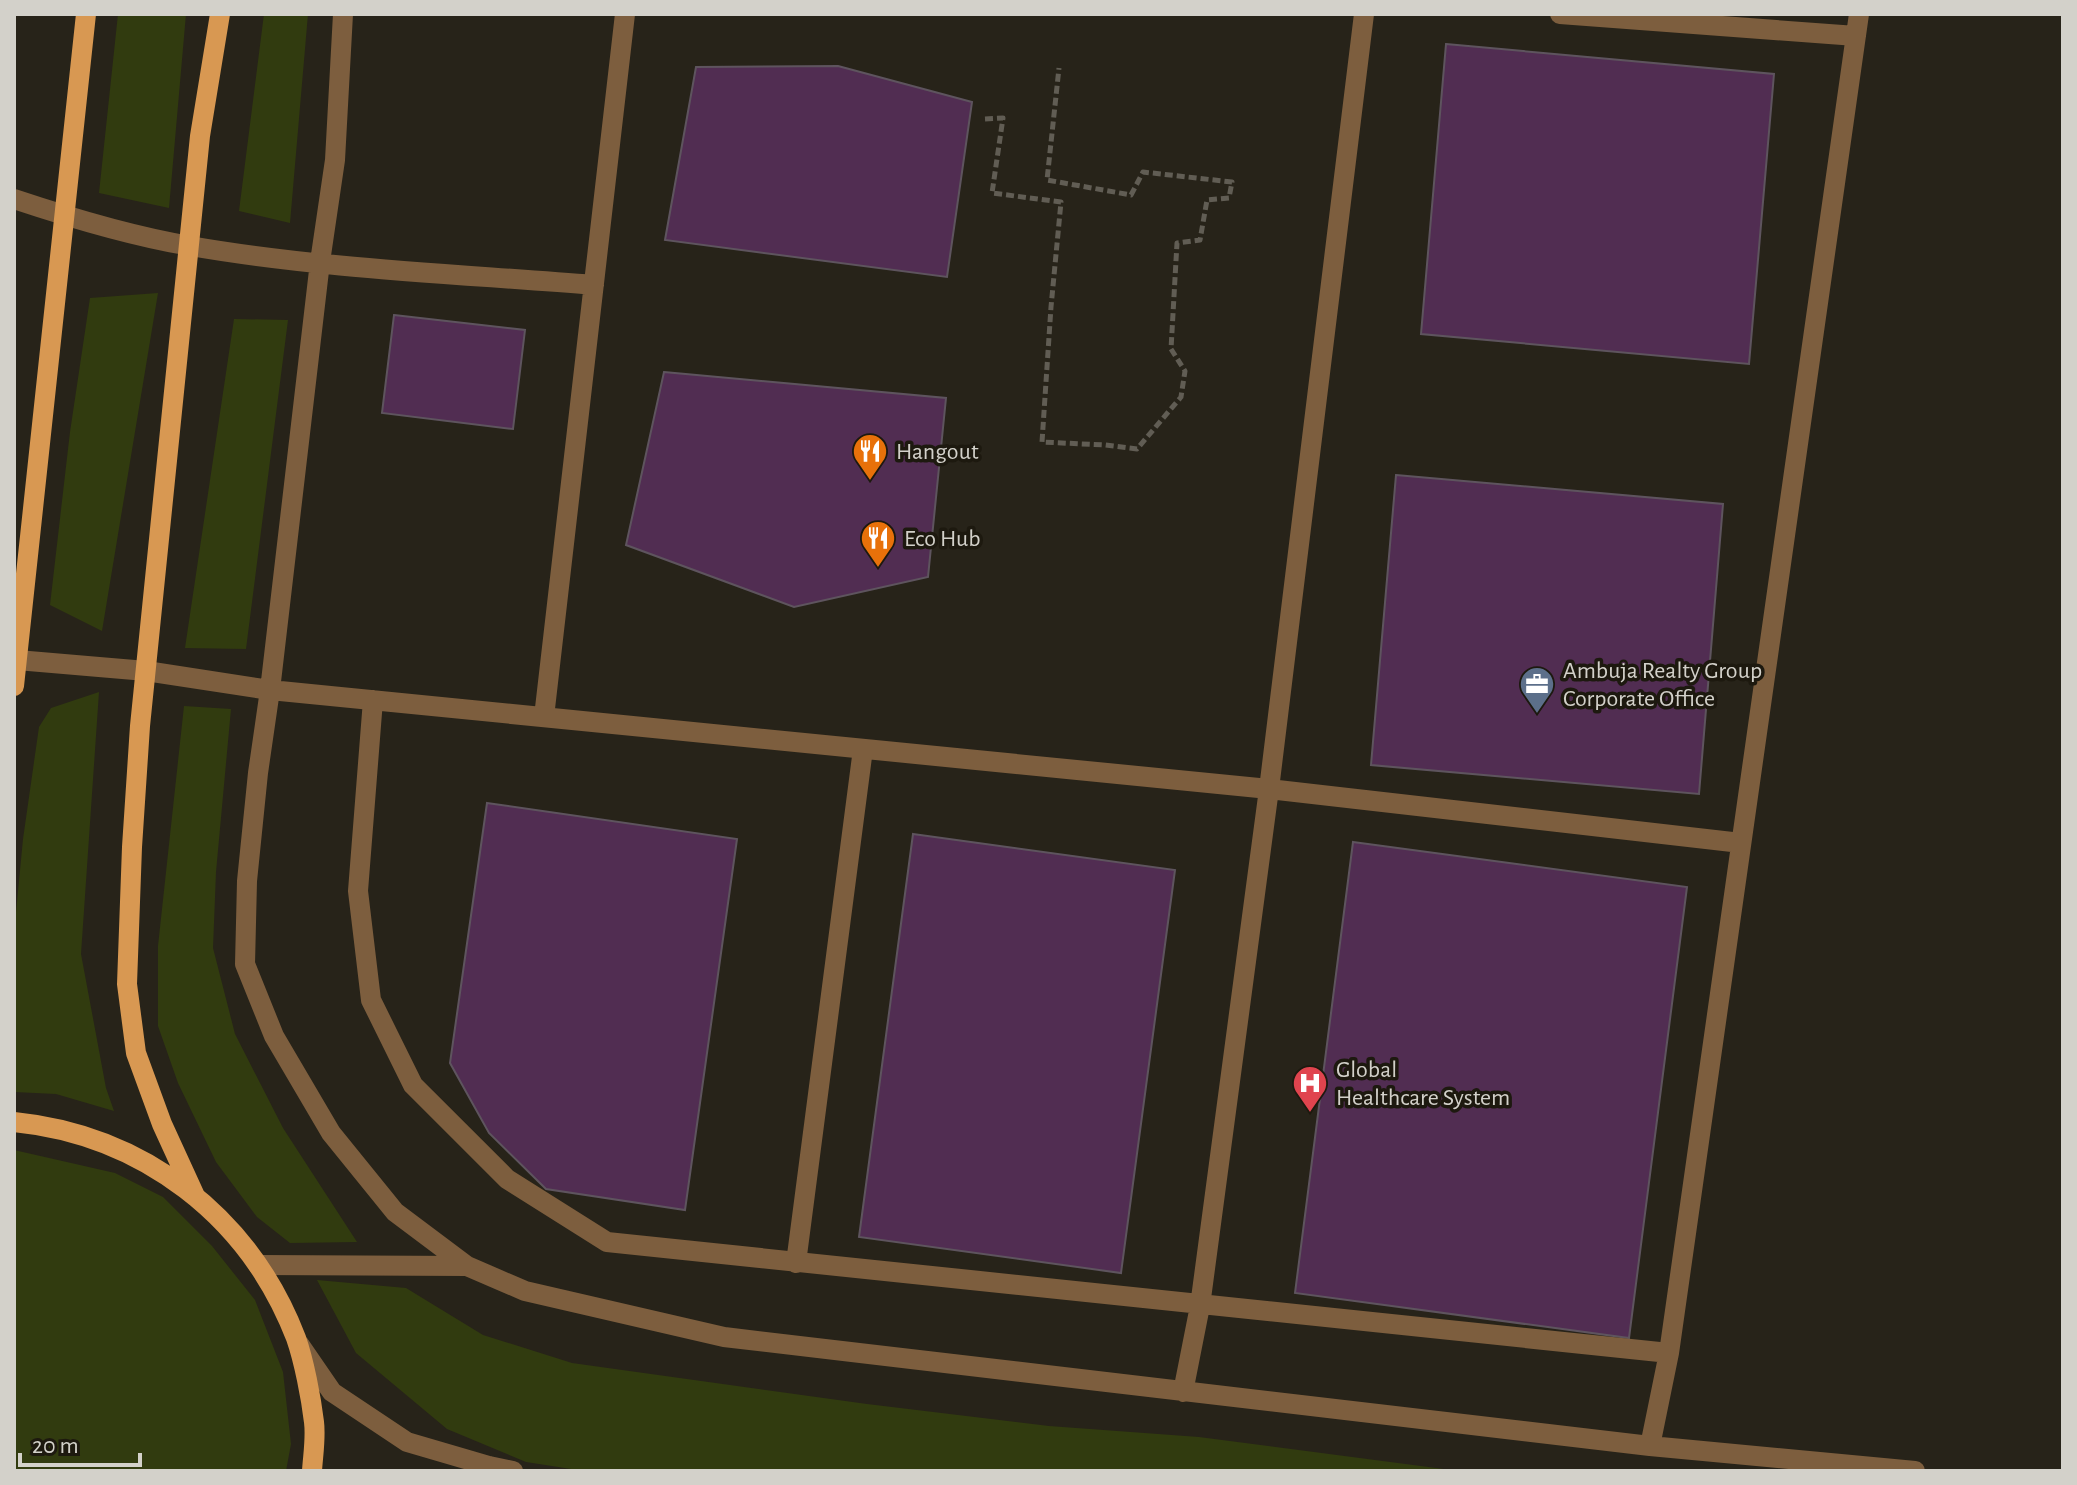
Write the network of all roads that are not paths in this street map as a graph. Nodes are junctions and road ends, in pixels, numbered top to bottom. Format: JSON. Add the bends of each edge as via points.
{"nodes":[{"id":1,"x":86,"y":14,"type":"edge"},
{"id":2,"x":220,"y":14,"type":"edge"},
{"id":3,"x":343,"y":14,"type":"edge"},
{"id":4,"x":625,"y":14,"type":"edge"},
{"id":5,"x":1364,"y":14,"type":"edge"},
{"id":6,"x":1560,"y":14,"type":"edge"},
{"id":7,"x":1859,"y":14,"type":"edge"},
{"id":8,"x":1856,"y":36,"type":"junction"},
{"id":9,"x":14,"y":199,"type":"edge"},
{"id":10,"x":63,"y":215,"type":"junction"},
{"id":11,"x":188,"y":246,"type":"junction"},
{"id":12,"x":320,"y":262,"type":"junction"},
{"id":13,"x":594,"y":285,"type":"junction"},
{"id":14,"x":17,"y":660,"type":"junction"},
{"id":15,"x":146,"y":671,"type":"junction"},
{"id":16,"x":14,"y":686,"type":"edge"},
{"id":17,"x":270,"y":690,"type":"junction"},
{"id":18,"x":373,"y":700,"type":"junction"},
{"id":19,"x":544,"y":717,"type":"junction"},
{"id":20,"x":863,"y":749,"type":"junction"},
{"id":21,"x":1269,"y":789,"type":"junction"},
{"id":22,"x":1741,"y":843,"type":"junction"},
{"id":23,"x":14,"y":1122,"type":"edge"},
{"id":24,"x":195,"y":1196,"type":"junction"},
{"id":25,"x":796,"y":1263,"type":"junction"},
{"id":26,"x":258,"y":1265,"type":"junction"},
{"id":27,"x":467,"y":1266,"type":"junction"},
{"id":28,"x":1200,"y":1306,"type":"junction"},
{"id":29,"x":297,"y":1341,"type":"junction"},
{"id":30,"x":1669,"y":1353,"type":"junction"},
{"id":31,"x":1183,"y":1392,"type":"junction"},
{"id":32,"x":1650,"y":1446,"type":"junction"},
{"id":33,"x":312,"y":1471,"type":"edge"},
{"id":34,"x":513,"y":1471,"type":"edge"},
{"id":35,"x":1915,"y":1471,"type":"edge"}],
"edges":[{"from":1,"to":10,"type":"main road"},
{"from":2,"to":11,"type":"main road"},
{"from":3,"to":12,"type":"street","via":[[335,160]]},
{"from":4,"to":13,"type":"street"},
{"from":5,"to":21,"type":"street"},
{"from":6,"to":8,"type":"street"},
{"from":7,"to":8,"type":"street"},
{"from":8,"to":22,"type":"street"},
{"from":9,"to":10,"type":"street"},
{"from":10,"to":11,"type":"street"},
{"from":10,"to":14,"type":"main road"},
{"from":11,"to":12,"type":"street"},
{"from":11,"to":15,"type":"main road"},
{"from":12,"to":13,"type":"street"},
{"from":12,"to":17,"type":"street"},
{"from":13,"to":19,"type":"street"},
{"from":14,"to":15,"type":"street"},
{"from":14,"to":16,"type":"main road"},
{"from":15,"to":17,"type":"street"},
{"from":15,"to":24,"type":"main road","via":[[127,984],[136,1053]]},
{"from":17,"to":18,"type":"street"},
{"from":17,"to":27,"type":"street","via":[[247,881],[245,964],[274,1036],[331,1133],[395,1212]]},
{"from":18,"to":19,"type":"street"},
{"from":18,"to":25,"type":"street","via":[[358,891],[371,1000],[413,1085],[507,1179],[607,1242]]},
{"from":19,"to":20,"type":"street"},
{"from":20,"to":21,"type":"street"},
{"from":20,"to":25,"type":"street"},
{"from":21,"to":22,"type":"street"},
{"from":21,"to":28,"type":"street"},
{"from":22,"to":30,"type":"street"},
{"from":23,"to":24,"type":"main road","via":[[54,1126],[129,1152]]},
{"from":24,"to":26,"type":"main road"},
{"from":25,"to":28,"type":"street"},
{"from":26,"to":27,"type":"street"},
{"from":26,"to":29,"type":"main road"},
{"from":27,"to":31,"type":"street","via":[[525,1291],[724,1337]]},
{"from":28,"to":30,"type":"street"},
{"from":28,"to":31,"type":"street"},
{"from":29,"to":33,"type":"main road","via":[[314,1424]]},
{"from":29,"to":34,"type":"street","via":[[332,1392],[407,1442]]},
{"from":30,"to":32,"type":"street"},
{"from":31,"to":32,"type":"street"},
{"from":32,"to":35,"type":"street"}]}
